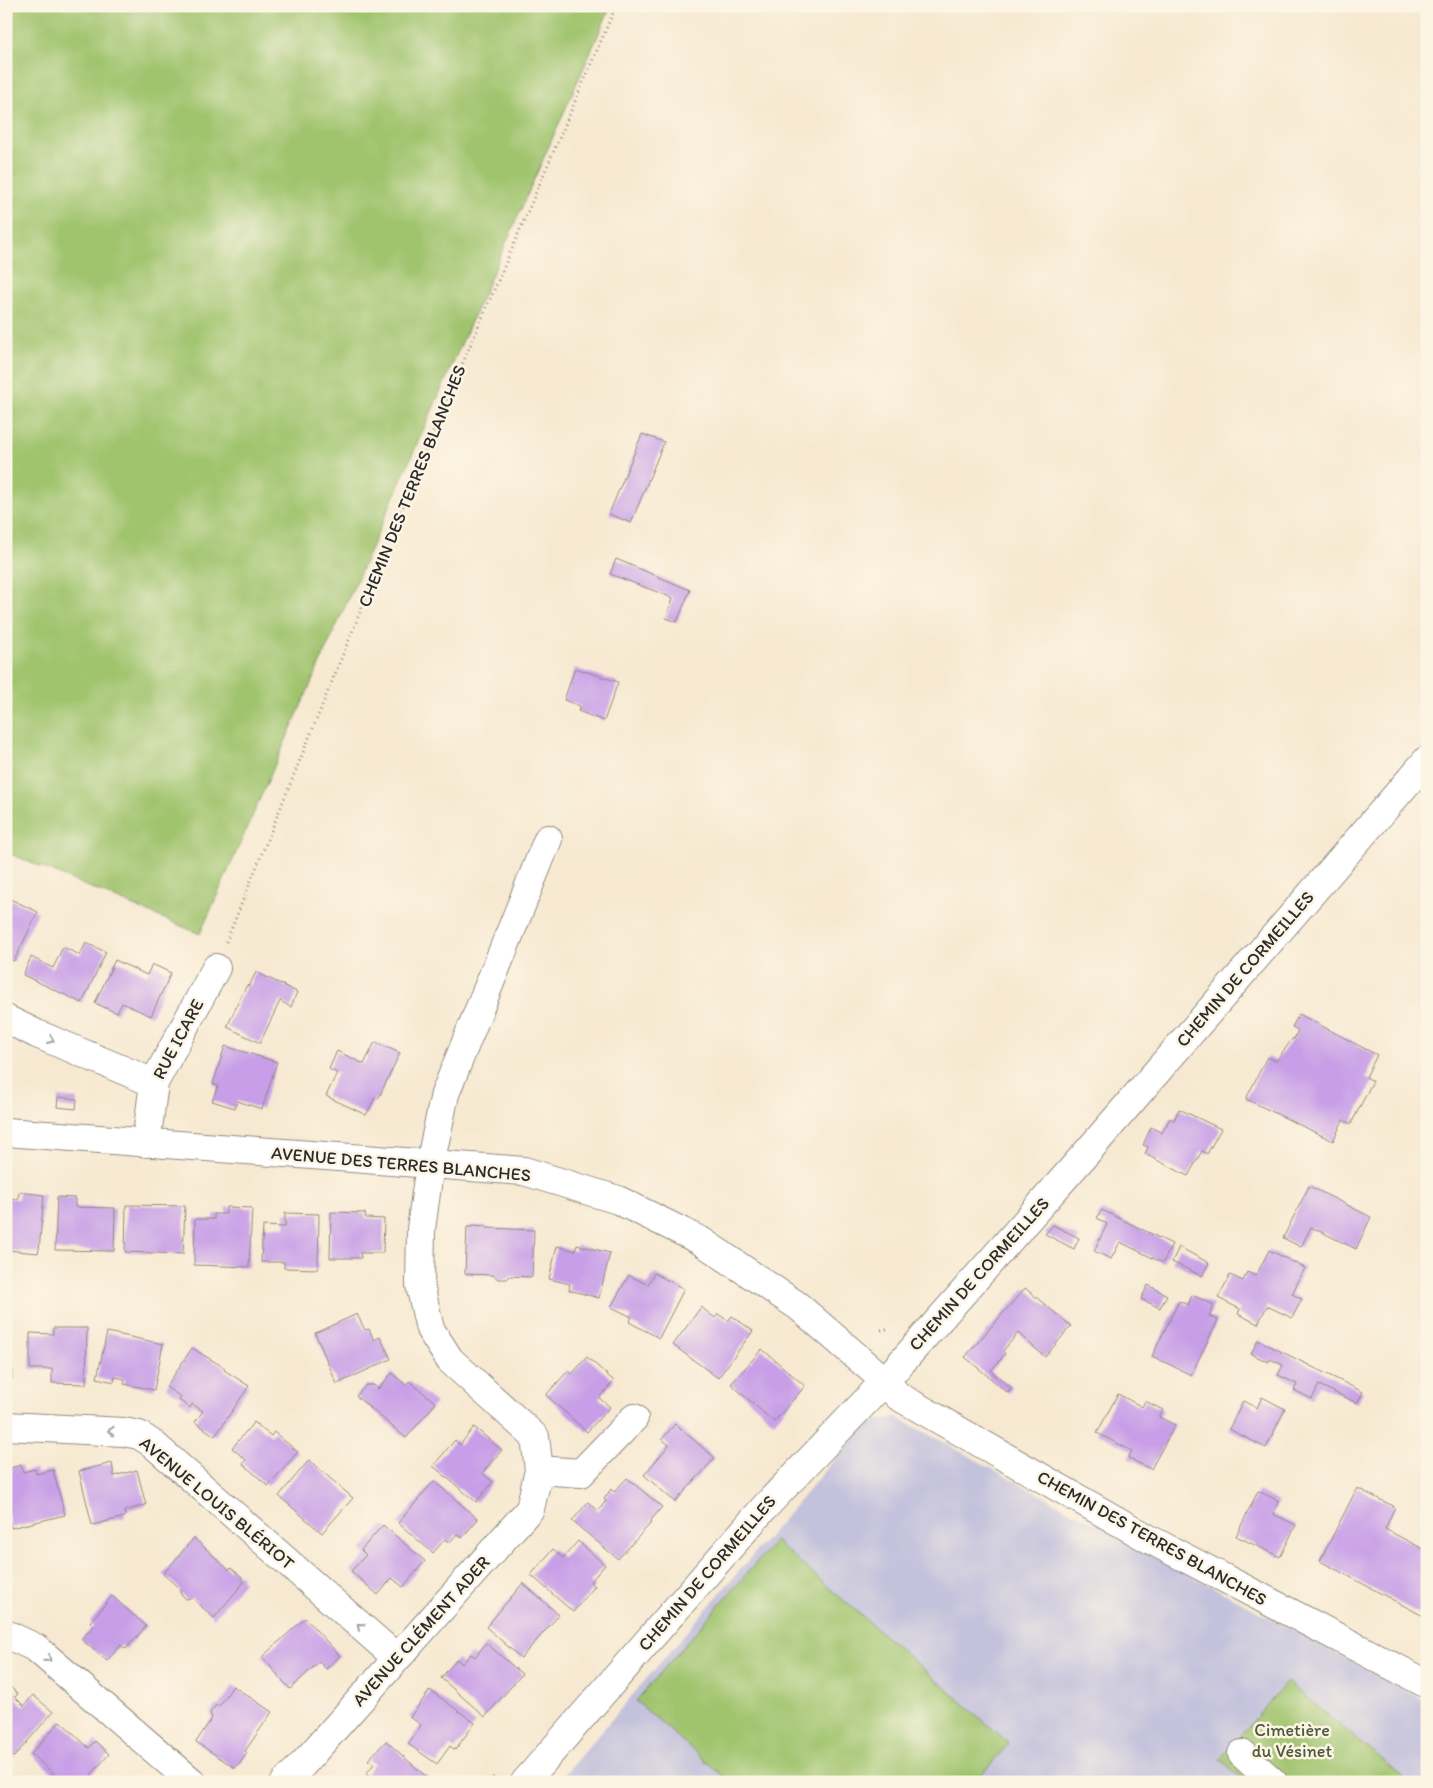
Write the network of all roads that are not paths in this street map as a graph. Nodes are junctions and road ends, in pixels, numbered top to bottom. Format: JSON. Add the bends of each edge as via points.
{"nodes":[{"id":1,"x":1427,"y":760,"type":"edge"},
{"id":2,"x":548,"y":839,"type":"dead end"},
{"id":3,"x":216,"y":968,"type":"road end"},
{"id":4,"x":6,"y":1019,"type":"edge"},
{"id":5,"x":154,"y":1083,"type":"junction"},
{"id":6,"x":6,"y":1132,"type":"edge"},
{"id":7,"x":146,"y":1143,"type":"junction"},
{"id":8,"x":430,"y":1164,"type":"junction"},
{"id":9,"x":885,"y":1381,"type":"junction"},
{"id":10,"x":634,"y":1418,"type":"dead end"},
{"id":11,"x":6,"y":1426,"type":"edge"},
{"id":12,"x":539,"y":1470,"type":"junction"},
{"id":13,"x":6,"y":1634,"type":"edge"},
{"id":14,"x":396,"y":1658,"type":"junction"},
{"id":15,"x":1427,"y":1684,"type":"edge"},
{"id":16,"x":1242,"y":1754,"type":"dead end"},
{"id":17,"x":192,"y":1782,"type":"edge"},
{"id":18,"x":285,"y":1782,"type":"edge"},
{"id":19,"x":525,"y":1782,"type":"edge"},
{"id":20,"x":1273,"y":1782,"type":"edge"}],
"edges":[{"from":1,"to":9,"type":"street","name":"CHEMIN DE CORMEILLES"},
{"from":2,"to":8,"type":"street","name":"AVENUE CLÉMENT ADER","via":[[445,1094]]},
{"from":3,"to":5,"type":"street","name":"RUE ICARE"},
{"from":4,"to":5,"type":"street","one_way":true},
{"from":5,"to":7,"type":"street","name":"RUE ICARE"},
{"from":6,"to":7,"type":"street","name":"AVENUE DES TERRES BLANCHES"},
{"from":7,"to":8,"type":"street","name":"AVENUE DES TERRES BLANCHES"},
{"from":8,"to":9,"type":"street","name":"AVENUE DES TERRES BLANCHES","via":[[524,1171],[618,1200],[701,1241],[790,1300]]},
{"from":8,"to":12,"type":"street","name":"AVENUE CLÉMENT ADER","via":[[421,1229],[420,1285],[430,1329],[450,1360],[535,1437]]},
{"from":9,"to":15,"type":"street","name":"CHEMIN DES TERRES BLANCHES","via":[[898,1396],[1149,1539]]},
{"from":9,"to":19,"type":"street","name":"CHEMIN DE CORMEILLES","via":[[763,1508]]},
{"from":10,"to":12,"type":"street","via":[[581,1473]]},
{"from":14,"to":11,"type":"street","name":"AVENUE LOUIS BLÉRIOT","one_way":true,"via":[[139,1435]]},
{"from":12,"to":14,"type":"street","name":"AVENUE CLÉMENT ADER","via":[[530,1508]]},
{"from":13,"to":17,"type":"street","one_way":true,"via":[[36,1648]]},
{"from":14,"to":18,"type":"street","name":"AVENUE CLÉMENT ADER"},
{"from":16,"to":20,"type":"street"}]}
